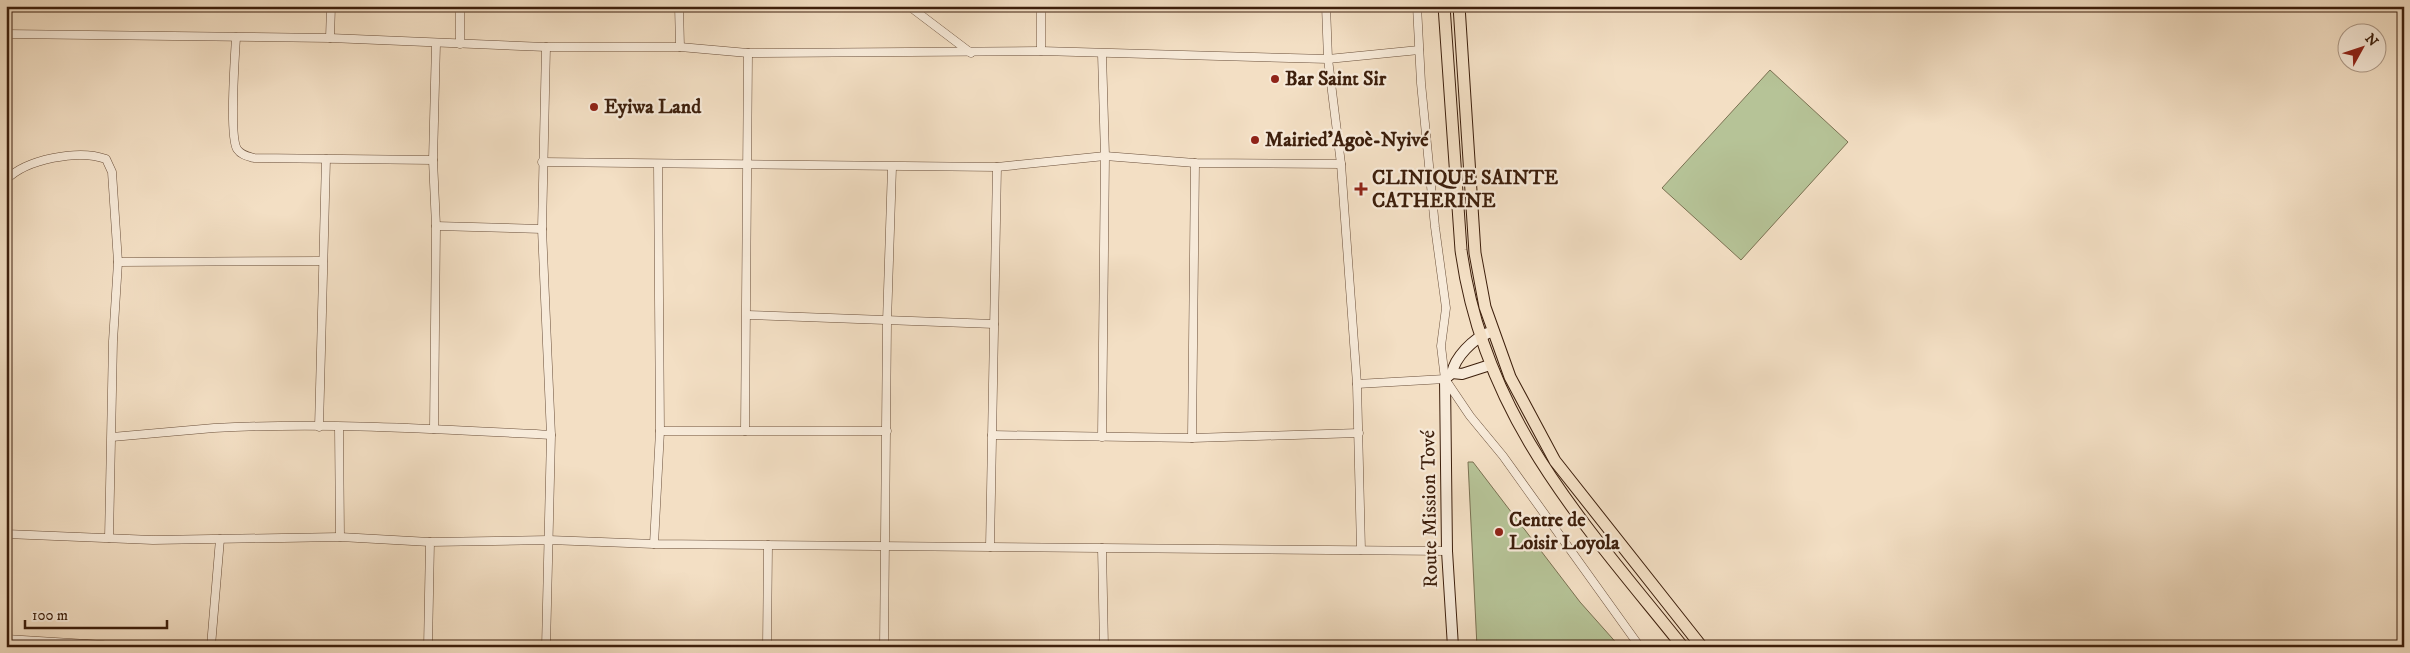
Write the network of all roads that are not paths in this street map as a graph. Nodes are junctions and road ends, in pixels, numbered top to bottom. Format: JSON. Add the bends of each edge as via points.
{"nodes":[{"id":1,"x":331,"y":6,"type":"edge"},
{"id":2,"x":460,"y":6,"type":"edge"},
{"id":3,"x":679,"y":6,"type":"edge"},
{"id":4,"x":909,"y":6,"type":"edge"},
{"id":5,"x":1040,"y":6,"type":"edge"},
{"id":6,"x":1326,"y":6,"type":"edge"},
{"id":7,"x":1417,"y":6,"type":"edge"},
{"id":8,"x":1444,"y":6,"type":"edge"},
{"id":9,"x":1459,"y":6,"type":"edge"},
{"id":10,"x":6,"y":34,"type":"edge"},
{"id":11,"x":236,"y":37,"type":"junction"},
{"id":12,"x":330,"y":38,"type":"junction"},
{"id":13,"x":436,"y":44,"type":"junction"},
{"id":14,"x":460,"y":44,"type":"junction"},
{"id":15,"x":546,"y":47,"type":"junction"},
{"id":16,"x":680,"y":47,"type":"junction"},
{"id":17,"x":1419,"y":50,"type":"junction"},
{"id":18,"x":1041,"y":51,"type":"junction"},
{"id":19,"x":748,"y":53,"type":"junction"},
{"id":20,"x":971,"y":53,"type":"junction"},
{"id":21,"x":1102,"y":54,"type":"junction"},
{"id":22,"x":1328,"y":59,"type":"junction"},
{"id":23,"x":1105,"y":156,"type":"junction"},
{"id":24,"x":326,"y":159,"type":"junction"},
{"id":25,"x":433,"y":160,"type":"junction"},
{"id":26,"x":542,"y":162,"type":"junction"},
{"id":27,"x":1195,"y":163,"type":"junction"},
{"id":28,"x":658,"y":164,"type":"junction"},
{"id":29,"x":1341,"y":164,"type":"junction"},
{"id":30,"x":747,"y":165,"type":"junction"},
{"id":31,"x":997,"y":167,"type":"junction"},
{"id":32,"x":892,"y":168,"type":"junction"},
{"id":33,"x":6,"y":180,"type":"edge"},
{"id":34,"x":436,"y":226,"type":"junction"},
{"id":35,"x":542,"y":229,"type":"junction"},
{"id":36,"x":323,"y":261,"type":"junction"},
{"id":37,"x":118,"y":262,"type":"junction"},
{"id":38,"x":746,"y":315,"type":"junction"},
{"id":39,"x":887,"y":322,"type":"junction"},
{"id":40,"x":994,"y":324,"type":"junction"},
{"id":41,"x":1494,"y":331,"type":"junction"},
{"id":42,"x":1480,"y":336,"type":"junction"},
{"id":43,"x":1490,"y":365,"type":"junction"},
{"id":44,"x":1449,"y":376,"type":"junction"},
{"id":45,"x":1358,"y":384,"type":"junction"},
{"id":46,"x":319,"y":427,"type":"junction"},
{"id":47,"x":339,"y":427,"type":"junction"},
{"id":48,"x":434,"y":429,"type":"junction"},
{"id":49,"x":660,"y":431,"type":"junction"},
{"id":50,"x":745,"y":431,"type":"junction"},
{"id":51,"x":887,"y":432,"type":"junction"},
{"id":52,"x":1359,"y":433,"type":"junction"},
{"id":53,"x":551,"y":435,"type":"junction"},
{"id":54,"x":992,"y":435,"type":"junction"},
{"id":55,"x":112,"y":437,"type":"junction"},
{"id":56,"x":1102,"y":437,"type":"junction"},
{"id":57,"x":1192,"y":438,"type":"junction"},
{"id":58,"x":6,"y":534,"type":"edge"},
{"id":59,"x":340,"y":537,"type":"junction"},
{"id":60,"x":109,"y":538,"type":"junction"},
{"id":61,"x":220,"y":539,"type":"junction"},
{"id":62,"x":549,"y":540,"type":"junction"},
{"id":63,"x":430,"y":542,"type":"junction"},
{"id":64,"x":654,"y":544,"type":"junction"},
{"id":65,"x":768,"y":545,"type":"junction"},
{"id":66,"x":885,"y":546,"type":"junction"},
{"id":67,"x":990,"y":547,"type":"junction"},
{"id":68,"x":1102,"y":548,"type":"junction"},
{"id":69,"x":1361,"y":550,"type":"junction"},
{"id":70,"x":1447,"y":551,"type":"junction"},
{"id":71,"x":6,"y":639,"type":"edge"},
{"id":72,"x":104,"y":646,"type":"edge"},
{"id":73,"x":211,"y":646,"type":"edge"},
{"id":74,"x":313,"y":647,"type":"edge"},
{"id":75,"x":428,"y":647,"type":"edge"},
{"id":76,"x":546,"y":647,"type":"edge"},
{"id":77,"x":767,"y":647,"type":"edge"},
{"id":78,"x":884,"y":647,"type":"edge"},
{"id":79,"x":1104,"y":647,"type":"edge"},
{"id":80,"x":1453,"y":647,"type":"edge"},
{"id":81,"x":1640,"y":647,"type":"edge"},
{"id":82,"x":1683,"y":647,"type":"edge"},
{"id":83,"x":1702,"y":647,"type":"edge"}],
"edges":[{"from":1,"to":12,"type":"street"},
{"from":2,"to":14,"type":"street"},
{"from":3,"to":16,"type":"street"},
{"from":4,"to":20,"type":"street"},
{"from":5,"to":18,"type":"street"},
{"from":6,"to":22,"type":"street"},
{"from":7,"to":17,"type":"street"},
{"from":8,"to":42,"type":"main road","via":[[1461,250]]},
{"from":9,"to":41,"type":"main road","via":[[1475,253],[1485,307]]},
{"from":10,"to":11,"type":"street"},
{"from":11,"to":12,"type":"street"},
{"from":11,"to":24,"type":"street","via":[[234,125],[238,150],[254,158]]},
{"from":12,"to":13,"type":"street"},
{"from":13,"to":14,"type":"street"},
{"from":13,"to":25,"type":"street"},
{"from":14,"to":15,"type":"street"},
{"from":15,"to":16,"type":"street"},
{"from":15,"to":26,"type":"street"},
{"from":16,"to":19,"type":"street"},
{"from":17,"to":22,"type":"street"},
{"from":17,"to":44,"type":"street","via":[[1435,227],[1446,308],[1442,346]]},
{"from":18,"to":20,"type":"street"},
{"from":18,"to":21,"type":"street"},
{"from":19,"to":20,"type":"street"},
{"from":19,"to":30,"type":"street"},
{"from":21,"to":22,"type":"street"},
{"from":21,"to":23,"type":"street"},
{"from":22,"to":29,"type":"street"},
{"from":23,"to":27,"type":"street"},
{"from":23,"to":31,"type":"street"},
{"from":23,"to":56,"type":"street"},
{"from":24,"to":25,"type":"street"},
{"from":24,"to":36,"type":"street"},
{"from":25,"to":34,"type":"street"},
{"from":26,"to":28,"type":"street"},
{"from":26,"to":35,"type":"street"},
{"from":27,"to":29,"type":"street"},
{"from":27,"to":57,"type":"street"},
{"from":28,"to":30,"type":"street"},
{"from":28,"to":49,"type":"street"},
{"from":29,"to":45,"type":"street"},
{"from":30,"to":32,"type":"street"},
{"from":30,"to":38,"type":"street"},
{"from":31,"to":32,"type":"street"},
{"from":31,"to":40,"type":"street"},
{"from":32,"to":39,"type":"street"},
{"from":33,"to":37,"type":"street","via":[[20,169],[50,159],[82,155],[106,159],[112,172]]},
{"from":34,"to":35,"type":"street"},
{"from":34,"to":48,"type":"street"},
{"from":35,"to":53,"type":"street"},
{"from":36,"to":37,"type":"street"},
{"from":36,"to":46,"type":"street"},
{"from":37,"to":55,"type":"street"},
{"from":38,"to":39,"type":"street"},
{"from":38,"to":50,"type":"street"},
{"from":39,"to":40,"type":"street"},
{"from":39,"to":51,"type":"street"},
{"from":40,"to":54,"type":"street"},
{"from":41,"to":42,"type":"street"},
{"from":41,"to":83,"type":"main road","via":[[1513,383],[1555,461]]},
{"from":42,"to":43,"type":"main road"},
{"from":42,"to":44,"type":"street","via":[[1454,363]]},
{"from":43,"to":44,"type":"street"},
{"from":43,"to":82,"type":"main road","via":[[1522,431],[1567,502]]},
{"from":44,"to":45,"type":"street"},
{"from":44,"to":70,"type":"street","name":"Route Mission Tové"},
{"from":44,"to":81,"type":"street","via":[[1470,416],[1503,456]]},
{"from":45,"to":52,"type":"street"},
{"from":46,"to":47,"type":"street"},
{"from":46,"to":55,"type":"street","via":[[215,428]]},
{"from":47,"to":48,"type":"street"},
{"from":47,"to":59,"type":"street"},
{"from":48,"to":53,"type":"street"},
{"from":49,"to":50,"type":"street"},
{"from":49,"to":64,"type":"street"},
{"from":50,"to":51,"type":"street"},
{"from":51,"to":66,"type":"street"},
{"from":52,"to":57,"type":"street"},
{"from":52,"to":69,"type":"street"},
{"from":53,"to":62,"type":"street"},
{"from":54,"to":56,"type":"street"},
{"from":54,"to":67,"type":"street"},
{"from":55,"to":60,"type":"street"},
{"from":56,"to":57,"type":"street"},
{"from":58,"to":60,"type":"street"},
{"from":59,"to":61,"type":"street"},
{"from":59,"to":63,"type":"street"},
{"from":60,"to":61,"type":"street"},
{"from":61,"to":73,"type":"street"},
{"from":62,"to":63,"type":"street"},
{"from":62,"to":64,"type":"street"},
{"from":62,"to":76,"type":"street"},
{"from":63,"to":75,"type":"street"},
{"from":64,"to":65,"type":"street"},
{"from":65,"to":66,"type":"street"},
{"from":65,"to":77,"type":"street"},
{"from":66,"to":67,"type":"street"},
{"from":66,"to":78,"type":"street"},
{"from":67,"to":68,"type":"street"},
{"from":68,"to":69,"type":"street"},
{"from":68,"to":79,"type":"street"},
{"from":69,"to":70,"type":"street"},
{"from":70,"to":80,"type":"street","name":"Route Mission Tové"},
{"from":71,"to":72,"type":"street"},
{"from":72,"to":73,"type":"street"},
{"from":73,"to":74,"type":"street"}]}
